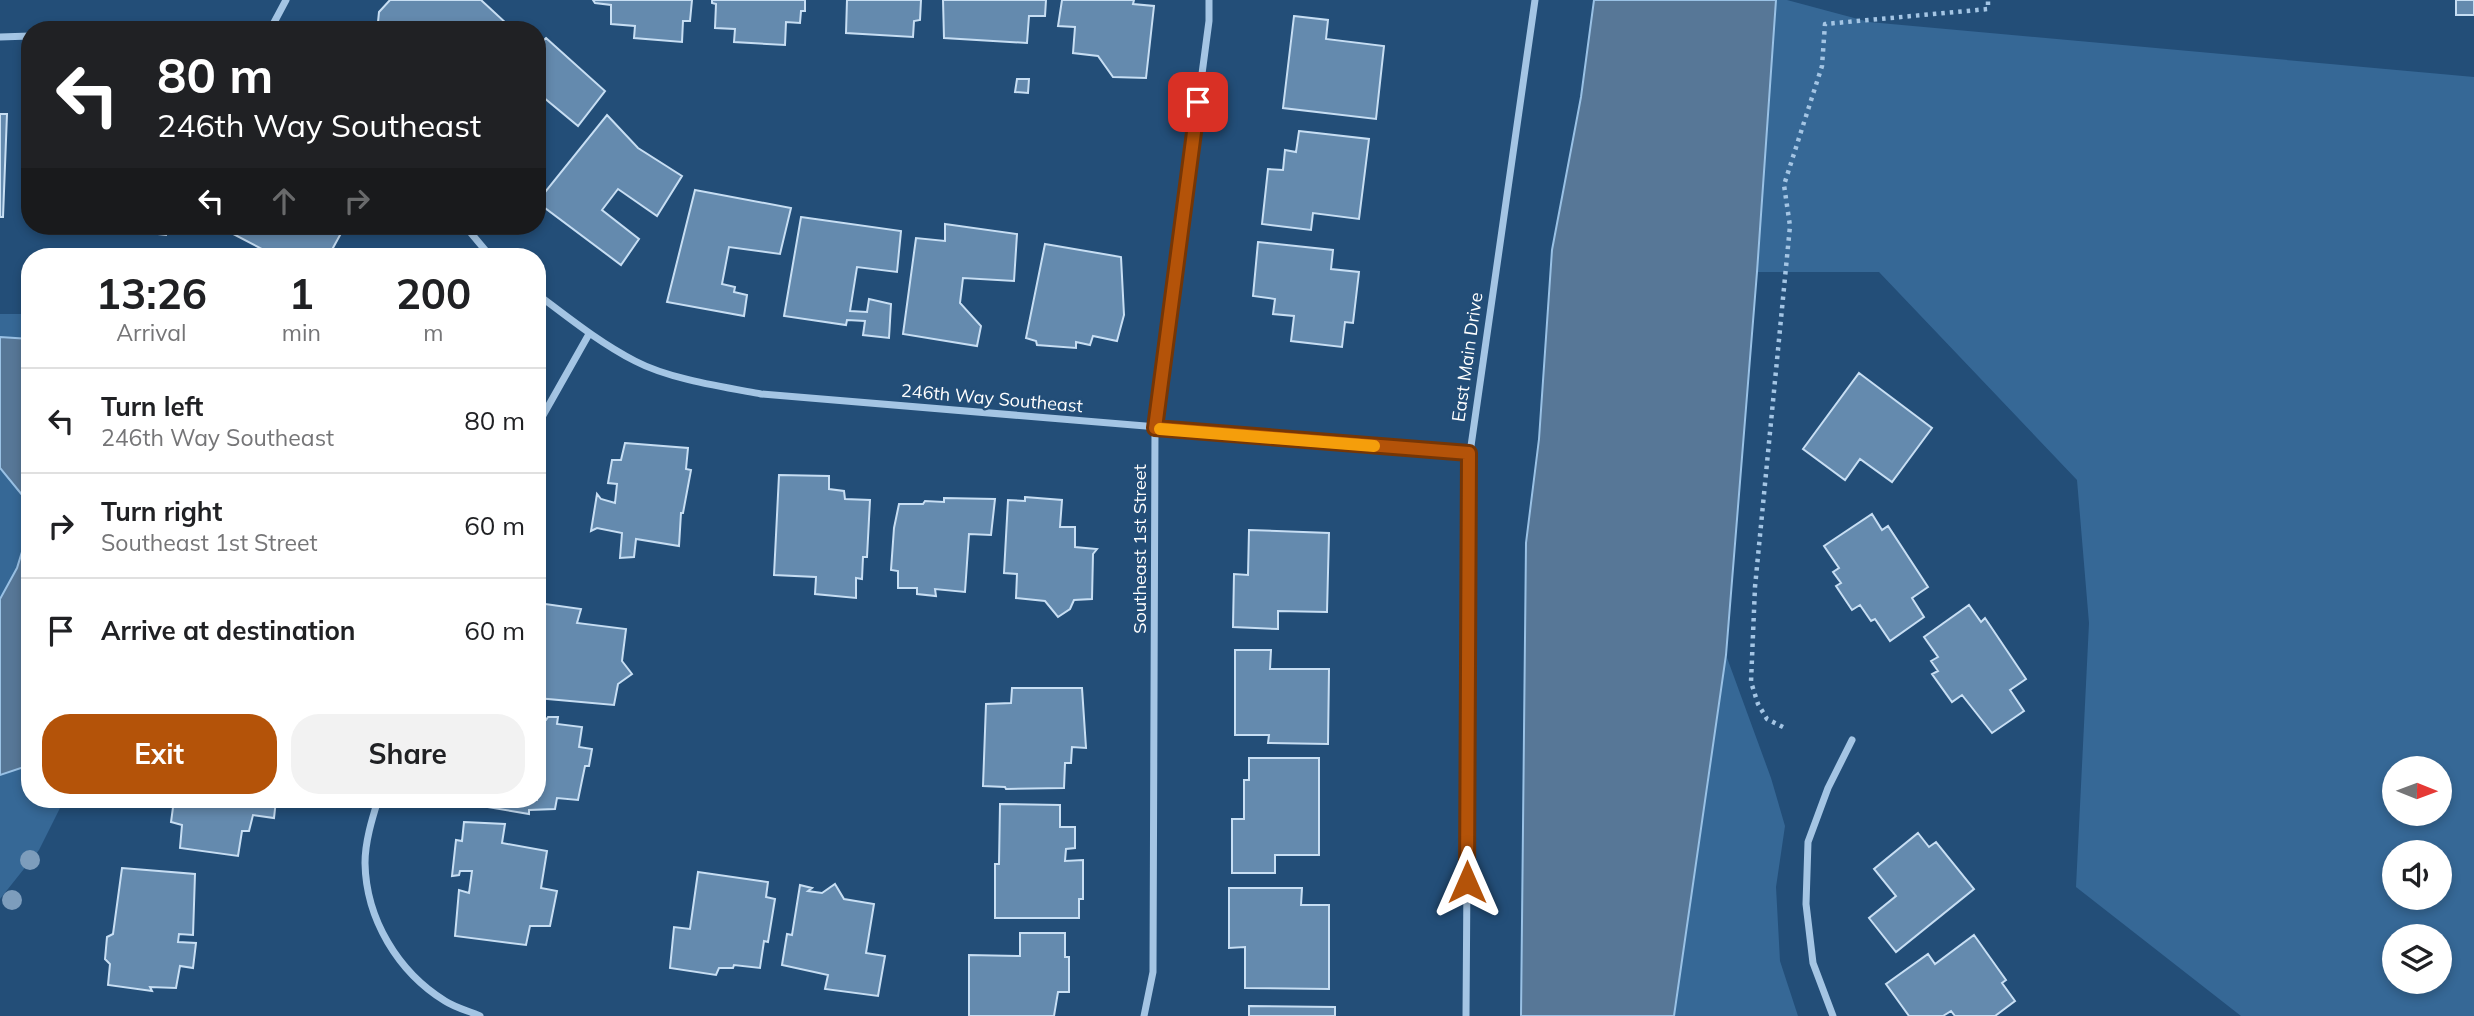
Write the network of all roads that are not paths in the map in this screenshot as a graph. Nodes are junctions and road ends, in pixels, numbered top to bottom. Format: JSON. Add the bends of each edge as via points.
{"nodes":[{"id":1,"x":286,"y":0,"type":"edge"},
{"id":2,"x":1209,"y":0,"type":"edge"},
{"id":3,"x":1535,"y":0,"type":"edge"},
{"id":4,"x":275,"y":21,"type":"edge"},
{"id":5,"x":21,"y":36,"type":"edge"},
{"id":6,"x":0,"y":37,"type":"edge"},
{"id":7,"x":546,"y":301,"type":"edge"},
{"id":8,"x":589,"y":334,"type":"junction"},
{"id":9,"x":546,"y":410,"type":"edge"},
{"id":10,"x":1155,"y":428,"type":"junction"},
{"id":11,"x":1469,"y":453,"type":"junction"},
{"id":12,"x":1852,"y":740,"type":"dead end"},
{"id":13,"x":375,"y":808,"type":"edge"},
{"id":14,"x":480,"y":1016,"type":"edge"},
{"id":15,"x":1144,"y":1016,"type":"edge"},
{"id":16,"x":1466,"y":1016,"type":"edge"},
{"id":17,"x":1833,"y":1016,"type":"edge"}],
"edges":[{"from":1,"to":4,"type":"street"},
{"from":2,"to":10,"type":"street","name":"Southeast 1st Street"},
{"from":3,"to":11,"type":"street","name":"East Main Drive"},
{"from":5,"to":6,"type":"street"},
{"from":7,"to":8,"type":"street","name":"246th Way Southeast"},
{"from":8,"to":9,"type":"street"},
{"from":8,"to":10,"type":"street","name":"246th Way Southeast","via":[[638,363],[698,382],[761,394]]},
{"from":10,"to":11,"type":"street","name":"246th Way Southeast"},
{"from":10,"to":15,"type":"street","name":"Southeast 1st Street","via":[[1153,972]]},
{"from":11,"to":16,"type":"street","name":"East Main Drive"},
{"from":12,"to":17,"type":"street","via":[[1808,842],[1806,904],[1813,963]]},
{"from":13,"to":14,"type":"street","via":[[365,862],[370,902],[381,934],[415,978],[447,1002]]}]}
